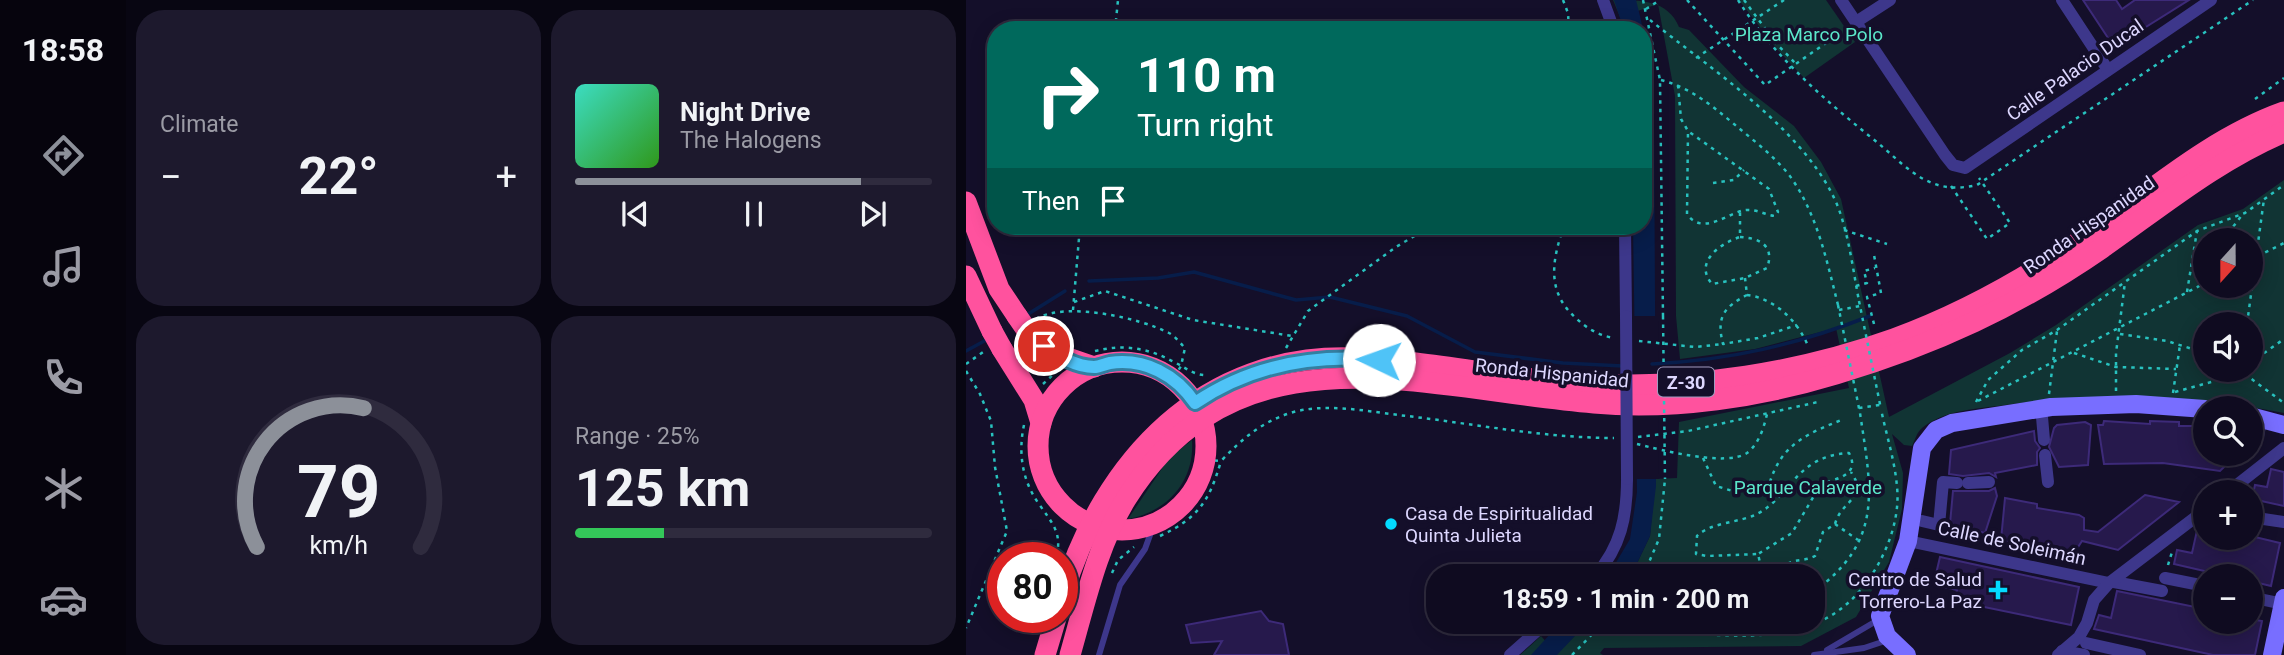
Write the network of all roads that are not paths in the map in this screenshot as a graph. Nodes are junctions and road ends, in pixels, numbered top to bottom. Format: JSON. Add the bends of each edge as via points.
{"nodes":[{"id":1,"x":1603,"y":0,"type":"edge"},
{"id":2,"x":1841,"y":0,"type":"edge"},
{"id":3,"x":1890,"y":0,"type":"edge"},
{"id":4,"x":2062,"y":0,"type":"edge"},
{"id":5,"x":2211,"y":0,"type":"edge"},
{"id":6,"x":1611,"y":21,"type":"edge"},
{"id":7,"x":1856,"y":22,"type":"junction"},
{"id":8,"x":2108,"y":70,"type":"junction"},
{"id":9,"x":2284,"y":113,"type":"edge"},
{"id":10,"x":2284,"y":132,"type":"edge"},
{"id":11,"x":966,"y":202,"type":"edge"},
{"id":12,"x":1625,"y":235,"type":"edge"},
{"id":13,"x":966,"y":276,"type":"edge"},
{"id":14,"x":1094,"y":367,"type":"junction"},
{"id":15,"x":2193,"y":408,"type":"edge"},
{"id":16,"x":1199,"y":412,"type":"junction"},
{"id":17,"x":2045,"y":412,"type":"junction"},
{"id":18,"x":1041,"y":423,"type":"junction"},
{"id":19,"x":2044,"y":440,"type":"dead end"},
{"id":20,"x":2284,"y":447,"type":"edge"},
{"id":21,"x":2045,"y":455,"type":"dead end"},
{"id":22,"x":2243,"y":480,"type":"edge"},
{"id":23,"x":1989,"y":482,"type":"dead end"},
{"id":24,"x":2048,"y":482,"type":"dead end"},
{"id":25,"x":2263,"y":518,"type":"edge"},
{"id":26,"x":2193,"y":519,"type":"edge"},
{"id":27,"x":1922,"y":522,"type":"dead end"},
{"id":28,"x":2284,"y":522,"type":"edge"},
{"id":29,"x":1154,"y":524,"type":"junction"},
{"id":30,"x":1100,"y":527,"type":"junction"},
{"id":31,"x":1908,"y":541,"type":"junction"},
{"id":32,"x":2159,"y":545,"type":"junction"},
{"id":33,"x":2172,"y":552,"type":"road end"},
{"id":34,"x":1604,"y":564,"type":"edge"},
{"id":35,"x":1078,"y":568,"type":"edge"},
{"id":36,"x":2111,"y":582,"type":"junction"},
{"id":37,"x":2193,"y":585,"type":"edge"},
{"id":38,"x":2263,"y":599,"type":"edge"},
{"id":39,"x":2283,"y":601,"type":"edge"},
{"id":40,"x":1880,"y":619,"type":"junction"},
{"id":41,"x":2281,"y":628,"type":"edge"},
{"id":42,"x":1052,"y":633,"type":"edge"},
{"id":43,"x":1533,"y":634,"type":"edge"},
{"id":44,"x":1890,"y":639,"type":"junction"},
{"id":45,"x":2085,"y":649,"type":"edge"},
{"id":46,"x":1823,"y":653,"type":"junction"},
{"id":47,"x":2060,"y":653,"type":"edge"},
{"id":48,"x":1045,"y":655,"type":"edge"},
{"id":49,"x":1070,"y":655,"type":"edge"},
{"id":50,"x":1098,"y":655,"type":"edge"},
{"id":51,"x":1510,"y":655,"type":"edge"},
{"id":52,"x":1814,"y":655,"type":"edge"},
{"id":53,"x":1907,"y":655,"type":"edge"},
{"id":54,"x":2140,"y":655,"type":"edge"},
{"id":55,"x":2272,"y":655,"type":"edge"}],
"edges":[{"from":1,"to":6,"type":"street"},
{"from":2,"to":7,"type":"street"},
{"from":3,"to":7,"type":"street"},
{"from":4,"to":8,"type":"street"},
{"from":5,"to":8,"type":"street","name":"Calle Palacio Ducal"},
{"from":7,"to":8,"type":"street","name":"Calle Palacio Ducal","via":[[1945,155],[1959,167],[1971,166]]},
{"from":9,"to":16,"type":"highway","name":"Ronda Hispanidad","number":"Z-30","via":[[2203,154],[1999,292],[1893,339],[1818,361],[1755,375],[1646,385],[1543,382],[1353,357],[1297,361],[1231,381]]},
{"from":10,"to":16,"type":"highway","name":"Ronda Hispanidad","number":"Z-30","via":[[2228,158],[2103,247],[2008,307],[1947,337],[1825,378],[1759,393],[1638,404],[1349,376],[1302,380]]},
{"from":11,"to":14,"type":"highway","via":[[999,289],[1053,353]]},
{"from":12,"to":34,"type":"street","bridge":true,"via":[[1627,479],[1622,532]]},
{"from":13,"to":18,"type":"highway","via":[[997,340],[1034,400]]},
{"from":14,"to":16,"type":"highway","via":[[1127,362],[1177,373]]},
{"from":14,"to":18,"type":"highway","via":[[1066,383]]},
{"from":15,"to":17,"type":"street","via":[[2116,405]]},
{"from":16,"to":29,"type":"highway","via":[[1206,435],[1206,460],[1198,486],[1175,512]]},
{"from":16,"to":30,"type":"highway","name":"Ronda Hispanidad","number":"Z-30"},
{"from":17,"to":19,"type":"street"},
{"from":17,"to":31,"type":"street","via":[[1952,423],[1930,434],[1920,457]]},
{"from":18,"to":30,"type":"highway","via":[[1038,451],[1044,479],[1060,503]]},
{"from":20,"to":22,"type":"street"},
{"from":21,"to":24,"type":"street"},
{"from":23,"to":27,"type":"street","via":[[1943,482],[1939,525]]},
{"from":25,"to":28,"type":"street"},
{"from":26,"to":32,"type":"street"},
{"from":29,"to":30,"type":"highway","via":[[1127,531]]},
{"from":29,"to":50,"type":"lane","via":[[1145,549],[1120,585]]},
{"from":30,"to":35,"type":"highway","name":"Ronda Hispanidad","number":"Z-30"},
{"from":30,"to":49,"type":"highway","name":"Ronda Hispanidad","number":"Z-30"},
{"from":31,"to":36,"type":"street","name":"Calle de Soleimán"},
{"from":31,"to":40,"type":"street","via":[[1895,592]]},
{"from":32,"to":33,"type":"street"},
{"from":32,"to":36,"type":"street"},
{"from":36,"to":37,"type":"street","name":"Calle de Soleimán"},
{"from":36,"to":47,"type":"street","via":[[2094,600],[2079,637]]},
{"from":38,"to":39,"type":"street"},
{"from":39,"to":41,"type":"street"},
{"from":40,"to":44,"type":"street"},
{"from":40,"to":46,"type":"lane"},
{"from":41,"to":55,"type":"street"},
{"from":42,"to":48,"type":"highway"},
{"from":43,"to":51,"type":"street"},
{"from":44,"to":46,"type":"lane"},
{"from":44,"to":53,"type":"street"},
{"from":45,"to":47,"type":"street"},
{"from":45,"to":54,"type":"street"},
{"from":46,"to":52,"type":"lane"}]}
